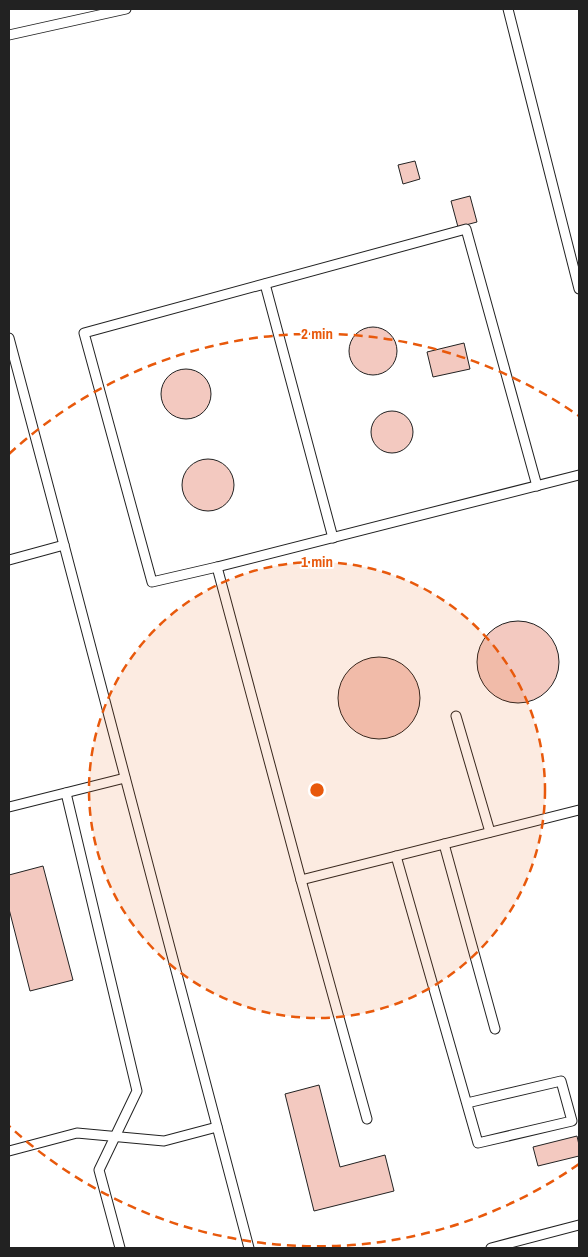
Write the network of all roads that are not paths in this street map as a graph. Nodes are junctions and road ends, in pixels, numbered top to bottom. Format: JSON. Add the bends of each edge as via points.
{"nodes":[{"id":1,"x":126,"y":9,"type":"edge"},
{"id":2,"x":508,"y":9,"type":"edge"},
{"id":3,"x":9,"y":35,"type":"edge"},
{"id":4,"x":264,"y":284,"type":"junction"},
{"id":5,"x":579,"y":289,"type":"edge"},
{"id":6,"x":9,"y":338,"type":"edge"},
{"id":7,"x":579,"y":475,"type":"edge"},
{"id":8,"x":537,"y":486,"type":"junction"},
{"id":9,"x":332,"y":538,"type":"junction"},
{"id":10,"x":64,"y":545,"type":"junction"},
{"id":11,"x":9,"y":560,"type":"edge"},
{"id":12,"x":217,"y":567,"type":"junction"},
{"id":13,"x":456,"y":716,"type":"dead end"},
{"id":14,"x":125,"y":778,"type":"junction"},
{"id":15,"x":66,"y":793,"type":"junction"},
{"id":16,"x":9,"y":808,"type":"edge"},
{"id":17,"x":579,"y":810,"type":"edge"},
{"id":18,"x":490,"y":832,"type":"junction"},
{"id":19,"x":444,"y":844,"type":"junction"},
{"id":20,"x":396,"y":856,"type":"junction"},
{"id":21,"x":301,"y":880,"type":"junction"},
{"id":22,"x":495,"y":1029,"type":"dead end"},
{"id":23,"x":467,"y":1103,"type":"junction"},
{"id":24,"x":367,"y":1119,"type":"dead end"},
{"id":25,"x":217,"y":1127,"type":"junction"},
{"id":26,"x":115,"y":1136,"type":"junction"},
{"id":27,"x":9,"y":1152,"type":"edge"},
{"id":28,"x":579,"y":1225,"type":"edge"},
{"id":29,"x":120,"y":1248,"type":"edge"},
{"id":30,"x":249,"y":1248,"type":"edge"},
{"id":31,"x":492,"y":1248,"type":"edge"}],
"edges":[{"from":1,"to":3,"type":"lane"},
{"from":2,"to":5,"type":"lane"},
{"from":4,"to":8,"type":"lane","via":[[466,229]]},
{"from":4,"to":9,"type":"lane"},
{"from":4,"to":12,"type":"lane","via":[[84,333],[152,582]]},
{"from":6,"to":10,"type":"lane"},
{"from":7,"to":8,"type":"lane"},
{"from":8,"to":9,"type":"lane"},
{"from":9,"to":12,"type":"lane"},
{"from":10,"to":11,"type":"lane"},
{"from":10,"to":14,"type":"lane"},
{"from":12,"to":21,"type":"lane"},
{"from":13,"to":18,"type":"lane"},
{"from":14,"to":15,"type":"lane"},
{"from":14,"to":25,"type":"lane"},
{"from":15,"to":16,"type":"lane"},
{"from":15,"to":26,"type":"lane","via":[[137,1091]]},
{"from":17,"to":18,"type":"lane"},
{"from":18,"to":19,"type":"lane"},
{"from":19,"to":20,"type":"lane"},
{"from":19,"to":22,"type":"lane"},
{"from":20,"to":21,"type":"lane"},
{"from":20,"to":23,"type":"lane"},
{"from":21,"to":24,"type":"lane"},
{"from":23,"to":23,"type":"lane","via":[[478,1143],[572,1121],[561,1081]]},
{"from":25,"to":26,"type":"lane","via":[[164,1141]]},
{"from":25,"to":30,"type":"lane"},
{"from":26,"to":27,"type":"lane","via":[[78,1133]]},
{"from":26,"to":29,"type":"lane","via":[[99,1170]]},
{"from":28,"to":31,"type":"lane"}]}
